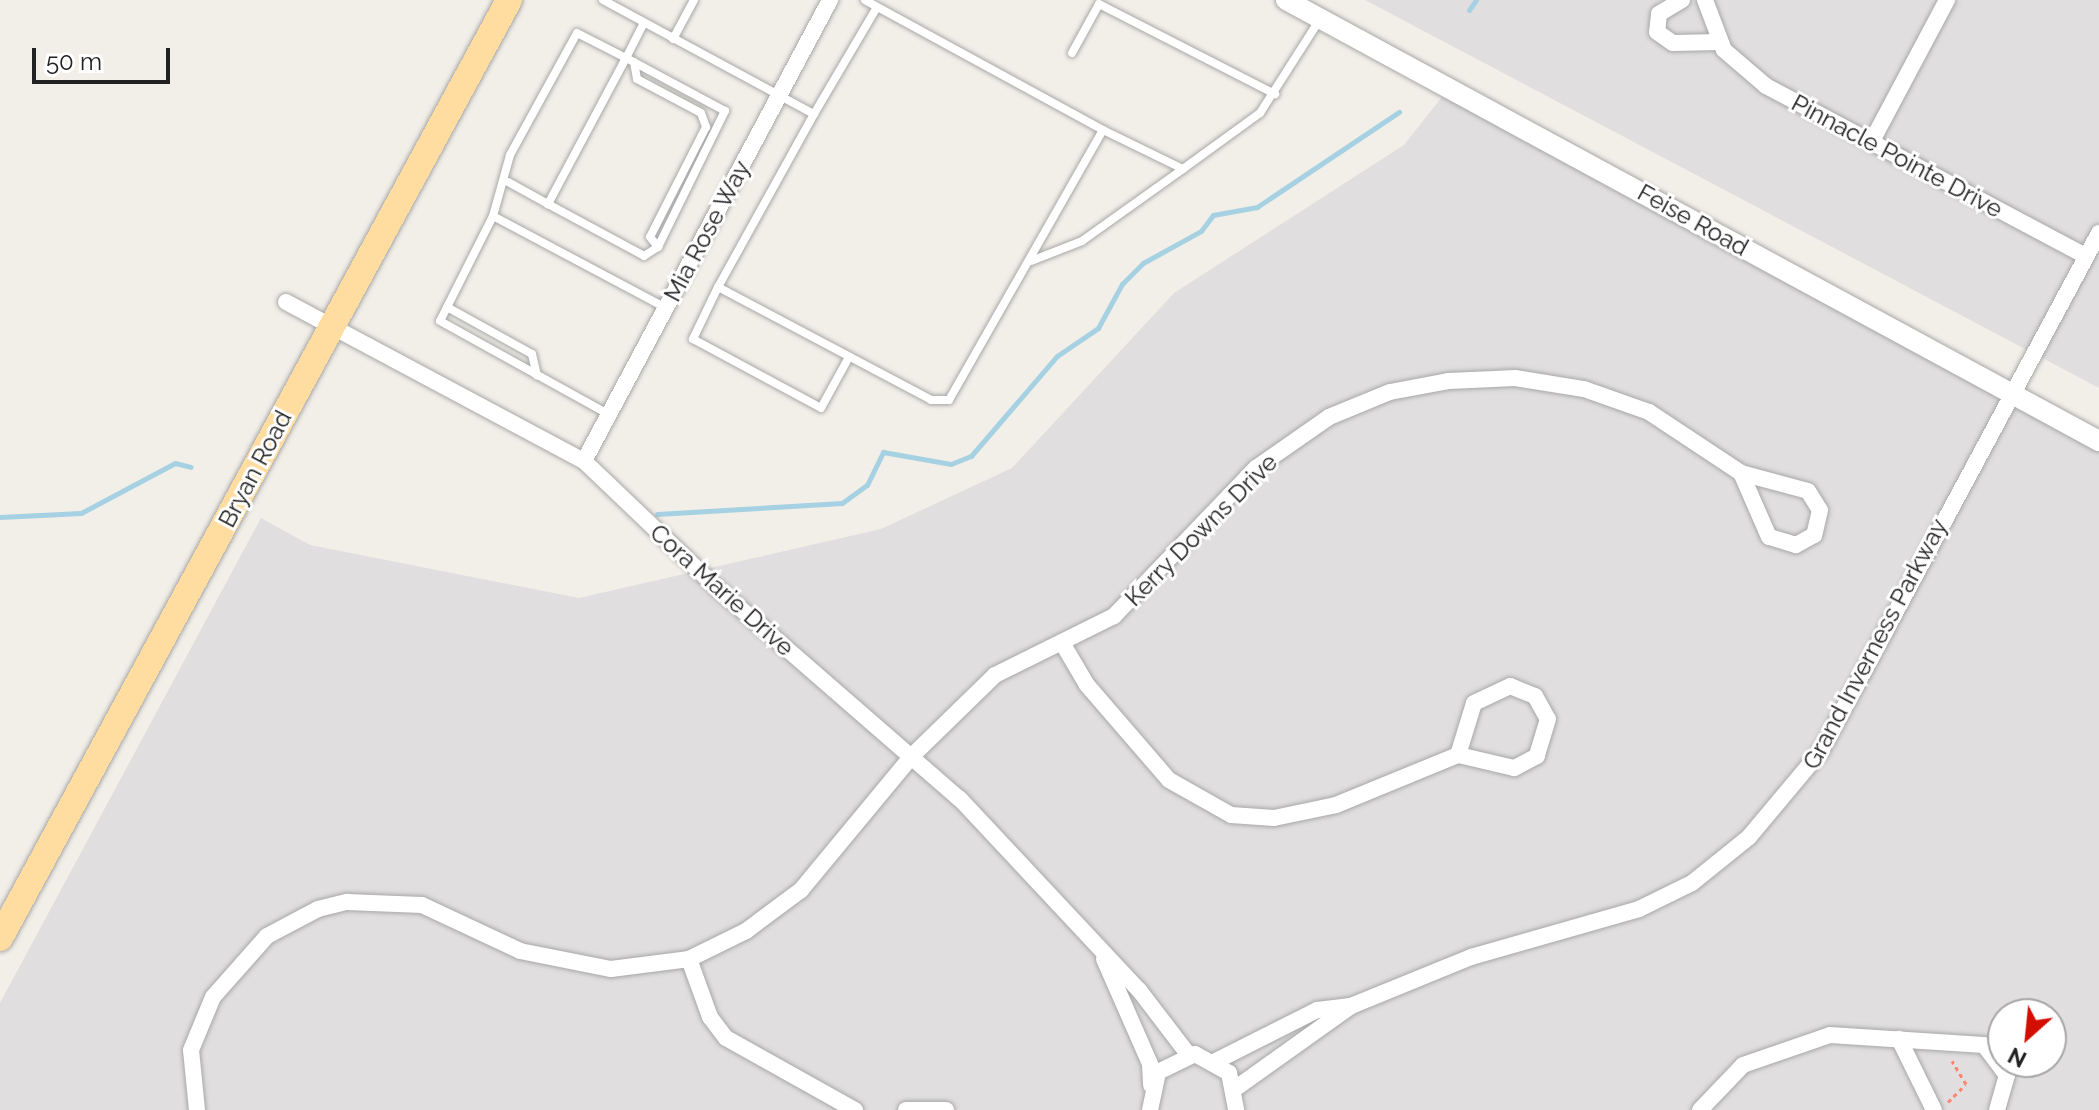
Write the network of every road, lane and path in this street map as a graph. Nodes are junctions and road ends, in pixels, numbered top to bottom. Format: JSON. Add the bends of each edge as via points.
{"nodes":[{"id":1,"x":603,"y":0,"type":"edge"},
{"id":2,"x":694,"y":0,"type":"edge"},
{"id":3,"x":830,"y":0,"type":"edge"},
{"id":4,"x":865,"y":0,"type":"edge"},
{"id":5,"x":1286,"y":0,"type":"edge"},
{"id":6,"x":1682,"y":0,"type":"edge"},
{"id":7,"x":1705,"y":0,"type":"edge"},
{"id":8,"x":1947,"y":0,"type":"edge"},
{"id":9,"x":506,"y":3,"type":"edge"},
{"id":10,"x":877,"y":7,"type":"junction"},
{"id":11,"x":1320,"y":18,"type":"junction"},
{"id":12,"x":644,"y":23,"type":"junction"},
{"id":13,"x":673,"y":39,"type":"junction"},
{"id":14,"x":1720,"y":42,"type":"junction"},
{"id":15,"x":1072,"y":53,"type":"dead end"},
{"id":16,"x":630,"y":60,"type":"junction"},
{"id":17,"x":1275,"y":94,"type":"junction"},
{"id":18,"x":778,"y":97,"type":"junction"},
{"id":19,"x":814,"y":114,"type":"junction"},
{"id":20,"x":1103,"y":130,"type":"junction"},
{"id":21,"x":1872,"y":141,"type":"junction"},
{"id":22,"x":1183,"y":169,"type":"junction"},
{"id":23,"x":508,"y":182,"type":"junction"},
{"id":24,"x":548,"y":204,"type":"junction"},
{"id":25,"x":493,"y":216,"type":"junction"},
{"id":26,"x":2099,"y":233,"type":"edge"},
{"id":27,"x":658,"y":247,"type":"junction"},
{"id":28,"x":2086,"y":256,"type":"junction"},
{"id":29,"x":1031,"y":261,"type":"junction"},
{"id":30,"x":718,"y":287,"type":"junction"},
{"id":31,"x":286,"y":302,"type":"dead end"},
{"id":32,"x":447,"y":307,"type":"junction"},
{"id":33,"x":666,"y":308,"type":"junction"},
{"id":34,"x":332,"y":327,"type":"junction"},
{"id":35,"x":849,"y":357,"type":"junction"},
{"id":36,"x":537,"y":375,"type":"junction"},
{"id":37,"x":2010,"y":393,"type":"junction"},
{"id":38,"x":609,"y":414,"type":"junction"},
{"id":39,"x":2099,"y":441,"type":"edge"},
{"id":40,"x":584,"y":461,"type":"junction"},
{"id":41,"x":1741,"y":473,"type":"junction"},
{"id":42,"x":1064,"y":646,"type":"junction"},
{"id":43,"x":1458,"y":755,"type":"junction"},
{"id":44,"x":911,"y":757,"type":"junction"},
{"id":45,"x":0,"y":938,"type":"edge"},
{"id":46,"x":1102,"y":954,"type":"junction"},
{"id":47,"x":689,"y":959,"type":"junction"},
{"id":48,"x":1351,"y":1006,"type":"junction"},
{"id":49,"x":1899,"y":1039,"type":"junction"},
{"id":50,"x":1947,"y":1052,"type":"dead end"},
{"id":51,"x":1188,"y":1054,"type":"junction"},
{"id":52,"x":1216,"y":1061,"type":"junction"},
{"id":53,"x":1151,"y":1085,"type":"junction"},
{"id":54,"x":1237,"y":1101,"type":"edge"},
{"id":55,"x":1940,"y":1108,"type":"edge"},
{"id":56,"x":197,"y":1110,"type":"edge"},
{"id":57,"x":855,"y":1110,"type":"edge"},
{"id":58,"x":906,"y":1110,"type":"edge"},
{"id":59,"x":946,"y":1110,"type":"edge"},
{"id":60,"x":1150,"y":1110,"type":"edge"},
{"id":61,"x":1700,"y":1110,"type":"edge"},
{"id":62,"x":1997,"y":1110,"type":"edge"}],
"edges":[{"from":1,"to":12,"type":"lane"},
{"from":2,"to":13,"type":"lane"},
{"from":3,"to":18,"type":"street","name":"Mia Rose Way"},
{"from":4,"to":10,"type":"lane"},
{"from":5,"to":11,"type":"street","name":"Feise Road"},
{"from":6,"to":14,"type":"street","via":[[1659,14],[1657,32],[1673,43]]},
{"from":7,"to":14,"type":"street","name":"Pinnacle Pointe Drive"},
{"from":8,"to":21,"type":"street"},
{"from":9,"to":34,"type":"main road","name":"Bryan Road"},
{"from":10,"to":19,"type":"lane"},
{"from":10,"to":20,"type":"lane"},
{"from":11,"to":17,"type":"lane"},
{"from":11,"to":37,"type":"street","name":"Feise Road"},
{"from":12,"to":13,"type":"lane"},
{"from":12,"to":16,"type":"lane"},
{"from":13,"to":18,"type":"lane"},
{"from":14,"to":21,"type":"street","name":"Pinnacle Pointe Drive","via":[[1766,86]]},
{"from":15,"to":17,"type":"lane","via":[[1099,4]]},
{"from":16,"to":23,"type":"lane","via":[[577,33],[510,155]]},
{"from":16,"to":24,"type":"lane"},
{"from":16,"to":27,"type":"lane","via":[[637,79],[701,113],[706,127],[650,237]]},
{"from":16,"to":27,"type":"lane","via":[[725,111]]},
{"from":17,"to":22,"type":"lane","via":[[1260,113]]},
{"from":18,"to":19,"type":"lane"},
{"from":18,"to":33,"type":"street","name":"Mia Rose Way"},
{"from":19,"to":30,"type":"lane"},
{"from":20,"to":22,"type":"lane"},
{"from":20,"to":29,"type":"lane"},
{"from":21,"to":28,"type":"street","name":"Pinnacle Pointe Drive"},
{"from":22,"to":29,"type":"lane","via":[[1082,241]]},
{"from":23,"to":24,"type":"lane"},
{"from":23,"to":25,"type":"lane"},
{"from":24,"to":27,"type":"lane","via":[[644,256]]},
{"from":25,"to":32,"type":"lane"},
{"from":25,"to":33,"type":"lane"},
{"from":26,"to":28,"type":"street","name":"Grand Inverness Parkway"},
{"from":28,"to":37,"type":"street","name":"Grand Inverness Parkway"},
{"from":29,"to":35,"type":"lane","via":[[949,400],[931,400]]},
{"from":30,"to":35,"type":"lane"},
{"from":30,"to":35,"type":"lane","via":[[693,339],[821,408]]},
{"from":31,"to":34,"type":"street","name":"Cora Marie Drive"},
{"from":32,"to":36,"type":"lane","via":[[532,354]]},
{"from":32,"to":36,"type":"lane","via":[[440,321]]},
{"from":33,"to":38,"type":"street","name":"Mia Rose Way"},
{"from":34,"to":40,"type":"street","name":"Cora Marie Drive"},
{"from":34,"to":45,"type":"main road","name":"Bryan Road"},
{"from":36,"to":38,"type":"lane"},
{"from":37,"to":39,"type":"street","name":"Feise Road"},
{"from":37,"to":48,"type":"street","name":"Grand Inverness Parkway","via":[[1821,751],[1749,837],[1692,883],[1639,909],[1471,957]]},
{"from":38,"to":40,"type":"street","name":"Mia Rose Way"},
{"from":40,"to":44,"type":"street","name":"Cora Marie Drive"},
{"from":41,"to":41,"type":"street","name":"Kerry Downs Drive","via":[[1808,491],[1820,510],[1814,535],[1796,545],[1769,537]]},
{"from":41,"to":42,"type":"street","name":"Kerry Downs Drive","via":[[1649,412],[1584,389],[1515,378],[1390,392],[1329,417],[1256,468],[1150,586]]},
{"from":42,"to":43,"type":"street","via":[[1087,685],[1169,780],[1231,815],[1274,818],[1336,805]]},
{"from":42,"to":44,"type":"street","name":"Kerry Downs Drive","via":[[995,675]]},
{"from":43,"to":43,"type":"street","via":[[1501,767],[1526,764],[1549,732],[1543,706],[1510,686],[1483,693],[1469,714]]},
{"from":44,"to":46,"type":"street","name":"Cora Marie Drive","via":[[1033,872]]},
{"from":44,"to":47,"type":"street","name":"Kerry Downs Drive","via":[[801,890],[746,931]]},
{"from":46,"to":51,"type":"street","name":"Cora Marie Drive"},
{"from":46,"to":53,"type":"street","name":"Cora Marie Drive","via":[[1150,1064]]},
{"from":47,"to":56,"type":"street","via":[[589,968],[520,951],[422,905],[347,902],[318,909],[267,936],[213,997],[191,1050]]},
{"from":47,"to":57,"type":"street","via":[[710,1017],[726,1038]]},
{"from":48,"to":52,"type":"street","name":"Grand Inverness Parkway","via":[[1317,1010]]},
{"from":48,"to":54,"type":"street","name":"Grand Inverness Parkway"},
{"from":49,"to":55,"type":"street"},
{"from":49,"to":61,"type":"street","via":[[1830,1035],[1769,1051],[1743,1065]]},
{"from":49,"to":62,"type":"street","via":[[1967,1041],[1991,1049],[2007,1075]]},
{"from":50,"to":55,"type":"path","via":[[1966,1084]]},
{"from":51,"to":52,"type":"street"},
{"from":51,"to":53,"type":"street","via":[[1162,1067]]},
{"from":52,"to":54,"type":"street"},
{"from":53,"to":60,"type":"street","name":"Cora Marie Drive"},
{"from":58,"to":59,"type":"street"}]}
